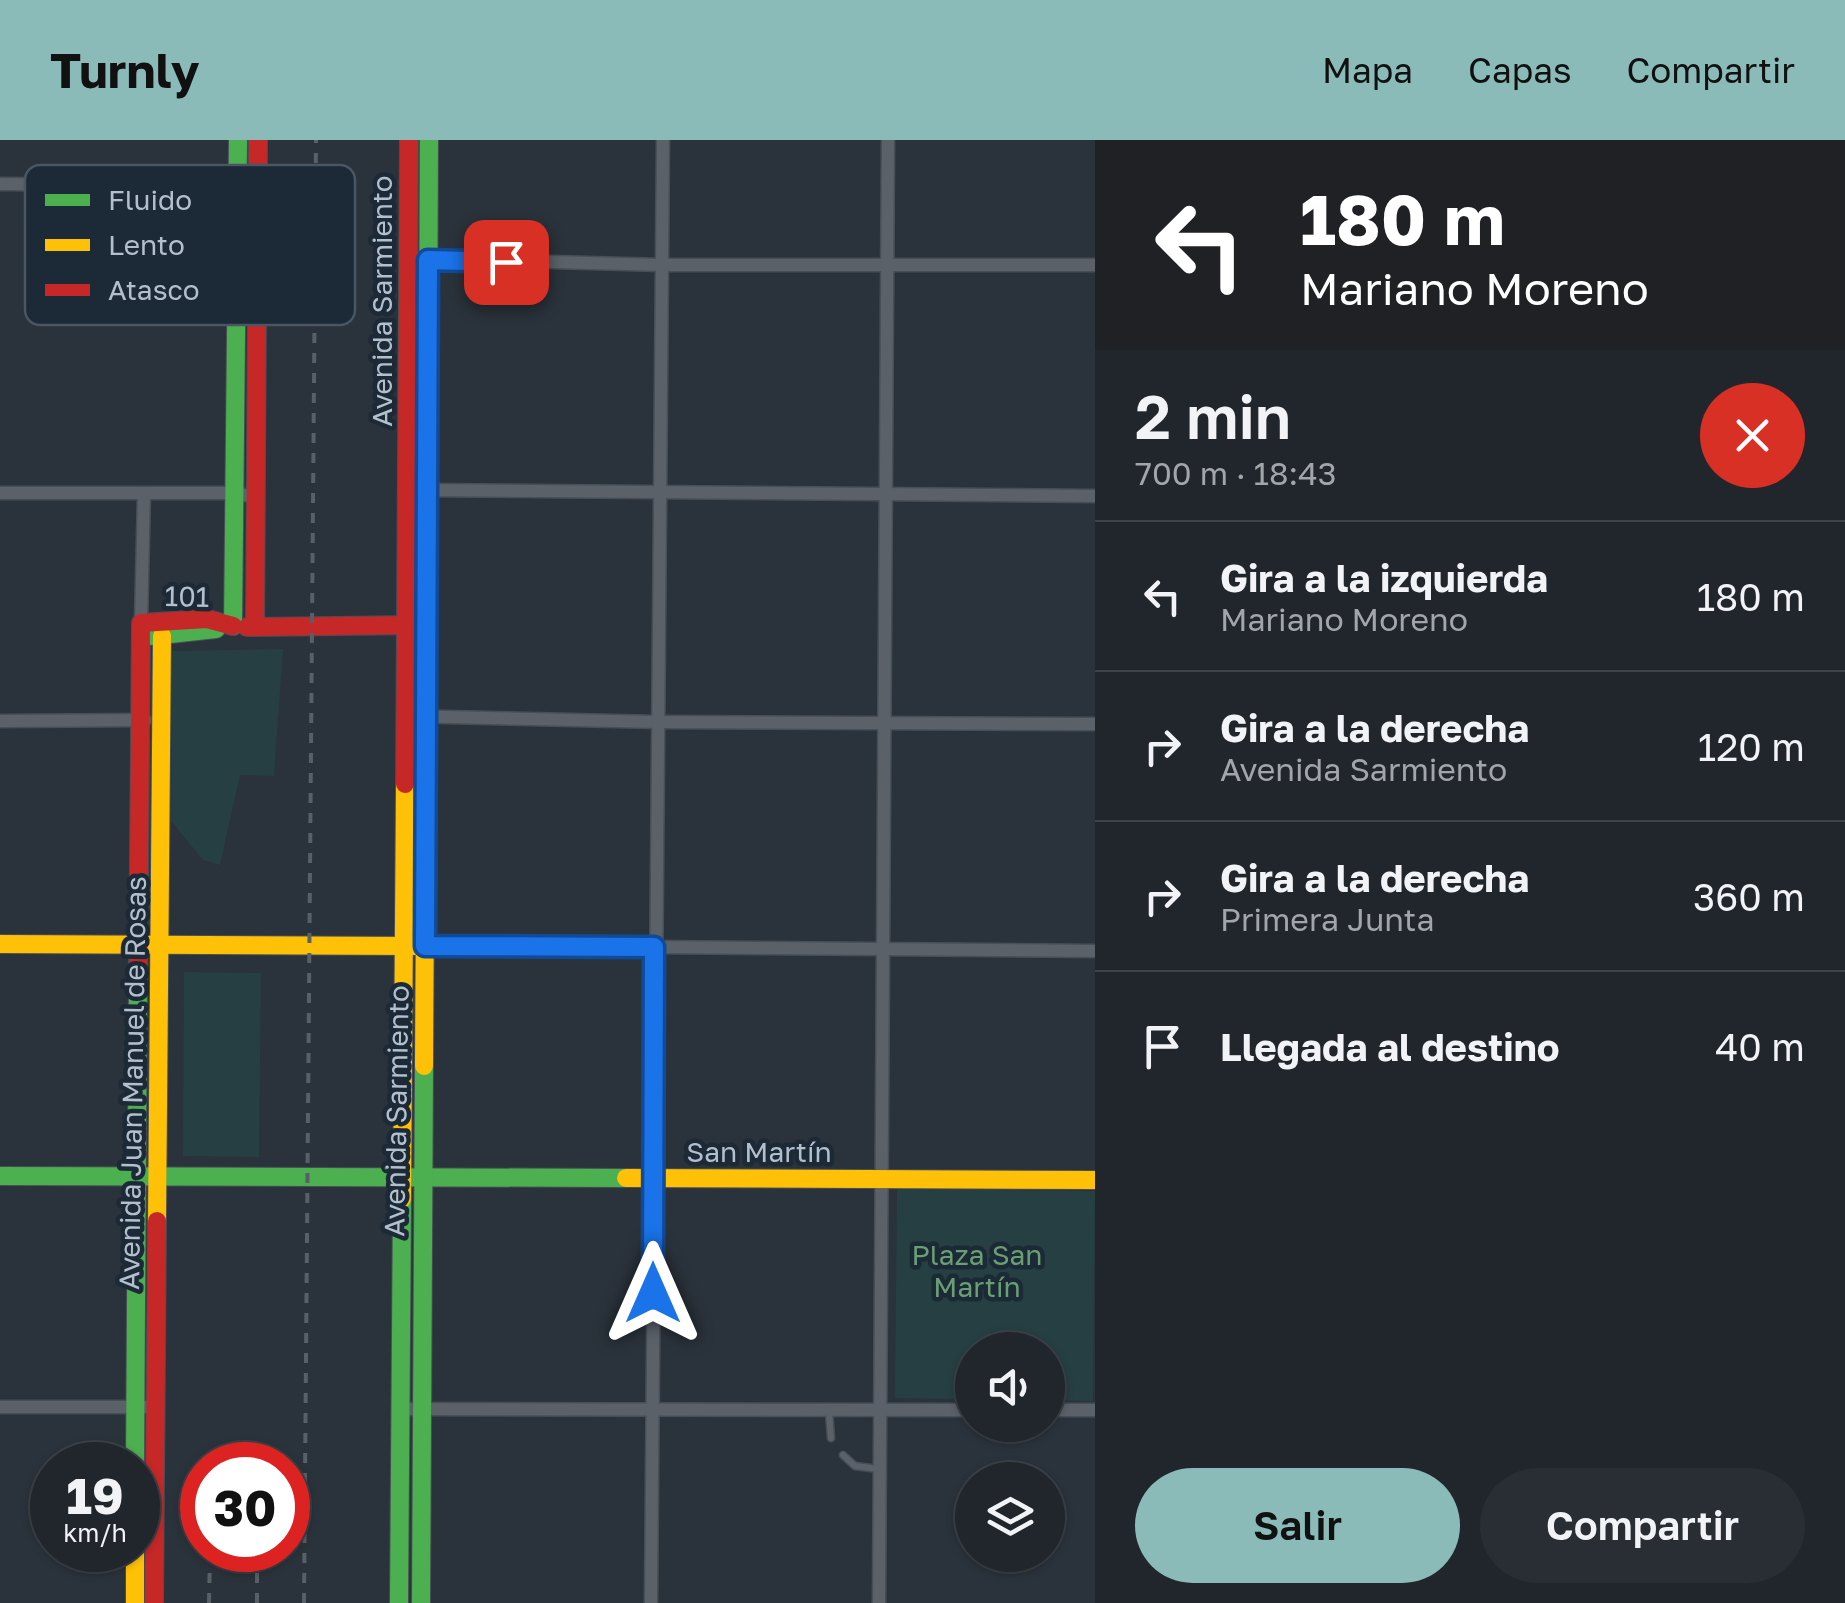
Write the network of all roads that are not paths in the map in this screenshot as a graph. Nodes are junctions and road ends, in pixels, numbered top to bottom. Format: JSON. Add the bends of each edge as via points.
{"nodes":[{"id":1,"x":409,"y":140,"type":"edge"},
{"id":2,"x":429,"y":140,"type":"edge"},
{"id":3,"x":663,"y":140,"type":"edge"},
{"id":4,"x":888,"y":140,"type":"edge"},
{"id":5,"x":0,"y":184,"type":"edge"},
{"id":6,"x":25,"y":184,"type":"edge"},
{"id":7,"x":408,"y":258,"type":"junction"},
{"id":8,"x":428,"y":260,"type":"junction"},
{"id":9,"x":1095,"y":265,"type":"edge"},
{"id":10,"x":661,"y":266,"type":"junction"},
{"id":11,"x":887,"y":266,"type":"junction"},
{"id":12,"x":236,"y":325,"type":"edge"},
{"id":13,"x":257,"y":325,"type":"edge"},
{"id":14,"x":407,"y":489,"type":"junction"},
{"id":15,"x":428,"y":490,"type":"junction"},
{"id":16,"x":657,"y":491,"type":"junction"},
{"id":17,"x":0,"y":493,"type":"edge"},
{"id":18,"x":144,"y":493,"type":"junction"},
{"id":19,"x":234,"y":494,"type":"junction"},
{"id":20,"x":884,"y":494,"type":"junction"},
{"id":21,"x":1095,"y":496,"type":"edge"},
{"id":22,"x":255,"y":498,"type":"junction"},
{"id":23,"x":405,"y":624,"type":"junction"},
{"id":24,"x":426,"y":625,"type":"junction"},
{"id":25,"x":233,"y":626,"type":"junction"},
{"id":26,"x":255,"y":627,"type":"junction"},
{"id":27,"x":140,"y":630,"type":"junction"},
{"id":28,"x":162,"y":636,"type":"junction"},
{"id":29,"x":405,"y":716,"type":"junction"},
{"id":30,"x":428,"y":716,"type":"junction"},
{"id":31,"x":140,"y":720,"type":"junction"},
{"id":32,"x":163,"y":720,"type":"junction"},
{"id":33,"x":0,"y":721,"type":"edge"},
{"id":34,"x":658,"y":722,"type":"junction"},
{"id":35,"x":884,"y":724,"type":"junction"},
{"id":36,"x":1095,"y":724,"type":"edge"},
{"id":37,"x":0,"y":944,"type":"edge"},
{"id":38,"x":139,"y":945,"type":"junction"},
{"id":39,"x":161,"y":945,"type":"junction"},
{"id":40,"x":404,"y":946,"type":"junction"},
{"id":41,"x":425,"y":946,"type":"junction"},
{"id":42,"x":654,"y":947,"type":"junction"},
{"id":43,"x":882,"y":950,"type":"junction"},
{"id":44,"x":1095,"y":951,"type":"edge"},
{"id":45,"x":0,"y":1176,"type":"edge"},
{"id":46,"x":137,"y":1177,"type":"junction"},
{"id":47,"x":158,"y":1177,"type":"junction"},
{"id":48,"x":402,"y":1178,"type":"junction"},
{"id":49,"x":422,"y":1178,"type":"junction"},
{"id":50,"x":654,"y":1178,"type":"junction"},
{"id":51,"x":882,"y":1180,"type":"junction"},
{"id":52,"x":1095,"y":1180,"type":"edge"},
{"id":53,"x":0,"y":1407,"type":"edge"},
{"id":54,"x":136,"y":1408,"type":"junction"},
{"id":55,"x":156,"y":1408,"type":"junction"},
{"id":56,"x":652,"y":1408,"type":"junction"},
{"id":57,"x":400,"y":1409,"type":"junction"},
{"id":58,"x":422,"y":1410,"type":"junction"},
{"id":59,"x":829,"y":1410,"type":"junction"},
{"id":60,"x":955,"y":1410,"type":"edge"},
{"id":61,"x":1065,"y":1410,"type":"edge"},
{"id":62,"x":1095,"y":1410,"type":"edge"},
{"id":63,"x":878,"y":1411,"type":"junction"},
{"id":64,"x":831,"y":1438,"type":"dead end"},
{"id":65,"x":135,"y":1442,"type":"edge"},
{"id":66,"x":843,"y":1455,"type":"dead end"},
{"id":67,"x":879,"y":1469,"type":"junction"},
{"id":68,"x":135,"y":1572,"type":"edge"},
{"id":69,"x":134,"y":1603,"type":"edge"},
{"id":70,"x":154,"y":1603,"type":"edge"},
{"id":71,"x":399,"y":1603,"type":"edge"},
{"id":72,"x":421,"y":1603,"type":"edge"},
{"id":73,"x":650,"y":1603,"type":"edge"},
{"id":74,"x":879,"y":1603,"type":"edge"}],
"edges":[{"from":1,"to":7,"type":"main road","name":"Avenida Sarmiento"},
{"from":2,"to":8,"type":"main road","name":"Avenida Sarmiento"},
{"from":3,"to":10,"type":"street"},
{"from":4,"to":11,"type":"street"},
{"from":5,"to":6,"type":"street"},
{"from":7,"to":8,"type":"street"},
{"from":7,"to":14,"type":"main road","name":"Avenida Sarmiento"},
{"from":8,"to":10,"type":"street"},
{"from":8,"to":15,"type":"main road","name":"Avenida Sarmiento"},
{"from":9,"to":11,"type":"street"},
{"from":10,"to":11,"type":"street"},
{"from":10,"to":16,"type":"street"},
{"from":11,"to":20,"type":"street"},
{"from":12,"to":19,"type":"main road"},
{"from":13,"to":22,"type":"main road"},
{"from":14,"to":15,"type":"street"},
{"from":14,"to":23,"type":"main road","name":"Avenida Sarmiento"},
{"from":15,"to":16,"type":"street"},
{"from":15,"to":24,"type":"main road","name":"Avenida Sarmiento"},
{"from":16,"to":20,"type":"street"},
{"from":16,"to":34,"type":"street"},
{"from":17,"to":18,"type":"street"},
{"from":18,"to":19,"type":"street"},
{"from":18,"to":27,"type":"street"},
{"from":19,"to":22,"type":"street"},
{"from":19,"to":25,"type":"main road"},
{"from":20,"to":21,"type":"street"},
{"from":20,"to":35,"type":"street"},
{"from":22,"to":26,"type":"main road"},
{"from":23,"to":24,"type":"main road"},
{"from":23,"to":26,"type":"main road"},
{"from":23,"to":29,"type":"main road","name":"Avenida Sarmiento"},
{"from":24,"to":30,"type":"main road","name":"Avenida Sarmiento"},
{"from":25,"to":26,"type":"main road"},
{"from":25,"to":27,"type":"main road","name":"101","via":[[208,619]]},
{"from":25,"to":28,"type":"main road"},
{"from":27,"to":28,"type":"main road"},
{"from":27,"to":31,"type":"main road","name":"Avenida Juan Manuel de Rosas"},
{"from":28,"to":32,"type":"main road","name":"Avenida Juan Manuel de Rosas"},
{"from":29,"to":30,"type":"street"},
{"from":29,"to":40,"type":"main road","name":"Avenida Sarmiento"},
{"from":30,"to":34,"type":"street"},
{"from":30,"to":41,"type":"main road","name":"Avenida Sarmiento"},
{"from":31,"to":32,"type":"street"},
{"from":31,"to":33,"type":"street"},
{"from":31,"to":38,"type":"main road","name":"Avenida Juan Manuel de Rosas"},
{"from":32,"to":39,"type":"main road","name":"Avenida Juan Manuel de Rosas"},
{"from":34,"to":35,"type":"street"},
{"from":34,"to":42,"type":"street"},
{"from":35,"to":36,"type":"street"},
{"from":35,"to":43,"type":"street"},
{"from":37,"to":38,"type":"main road"},
{"from":38,"to":39,"type":"main road"},
{"from":38,"to":46,"type":"main road","name":"Avenida Juan Manuel de Rosas"},
{"from":39,"to":40,"type":"main road"},
{"from":39,"to":47,"type":"main road","name":"Avenida Juan Manuel de Rosas"},
{"from":40,"to":41,"type":"main road"},
{"from":40,"to":48,"type":"main road","name":"Avenida Sarmiento"},
{"from":41,"to":42,"type":"street"},
{"from":41,"to":49,"type":"main road","name":"Avenida Sarmiento"},
{"from":42,"to":43,"type":"street"},
{"from":42,"to":50,"type":"street"},
{"from":43,"to":44,"type":"street"},
{"from":43,"to":51,"type":"street"},
{"from":45,"to":46,"type":"main road","name":"San Martín"},
{"from":46,"to":47,"type":"main road","name":"San Martín"},
{"from":46,"to":54,"type":"main road","name":"Avenida Juan Manuel de Rosas"},
{"from":47,"to":48,"type":"main road","name":"San Martín"},
{"from":47,"to":55,"type":"main road","name":"Avenida Juan Manuel de Rosas"},
{"from":48,"to":49,"type":"main road","name":"San Martín"},
{"from":48,"to":57,"type":"main road","name":"Avenida Sarmiento"},
{"from":49,"to":50,"type":"main road","name":"San Martín"},
{"from":49,"to":58,"type":"main road","name":"Avenida Sarmiento"},
{"from":50,"to":51,"type":"main road","name":"San Martín"},
{"from":50,"to":56,"type":"street"},
{"from":51,"to":52,"type":"main road","name":"San Martín"},
{"from":51,"to":63,"type":"street"},
{"from":53,"to":54,"type":"street"},
{"from":54,"to":55,"type":"street"},
{"from":54,"to":65,"type":"main road","name":"Avenida Juan Manuel de Rosas"},
{"from":55,"to":70,"type":"main road","name":"Avenida Juan Manuel de Rosas"},
{"from":56,"to":58,"type":"street"},
{"from":56,"to":59,"type":"street"},
{"from":56,"to":73,"type":"street"},
{"from":57,"to":58,"type":"street"},
{"from":57,"to":71,"type":"main road","name":"Avenida Sarmiento"},
{"from":58,"to":72,"type":"main road","name":"Avenida Sarmiento"},
{"from":59,"to":63,"type":"street"},
{"from":59,"to":64,"type":"lane"},
{"from":60,"to":63,"type":"street"},
{"from":61,"to":62,"type":"street"},
{"from":63,"to":67,"type":"street"},
{"from":66,"to":67,"type":"lane","via":[[855,1466]]},
{"from":67,"to":74,"type":"street"},
{"from":68,"to":69,"type":"main road"}]}
